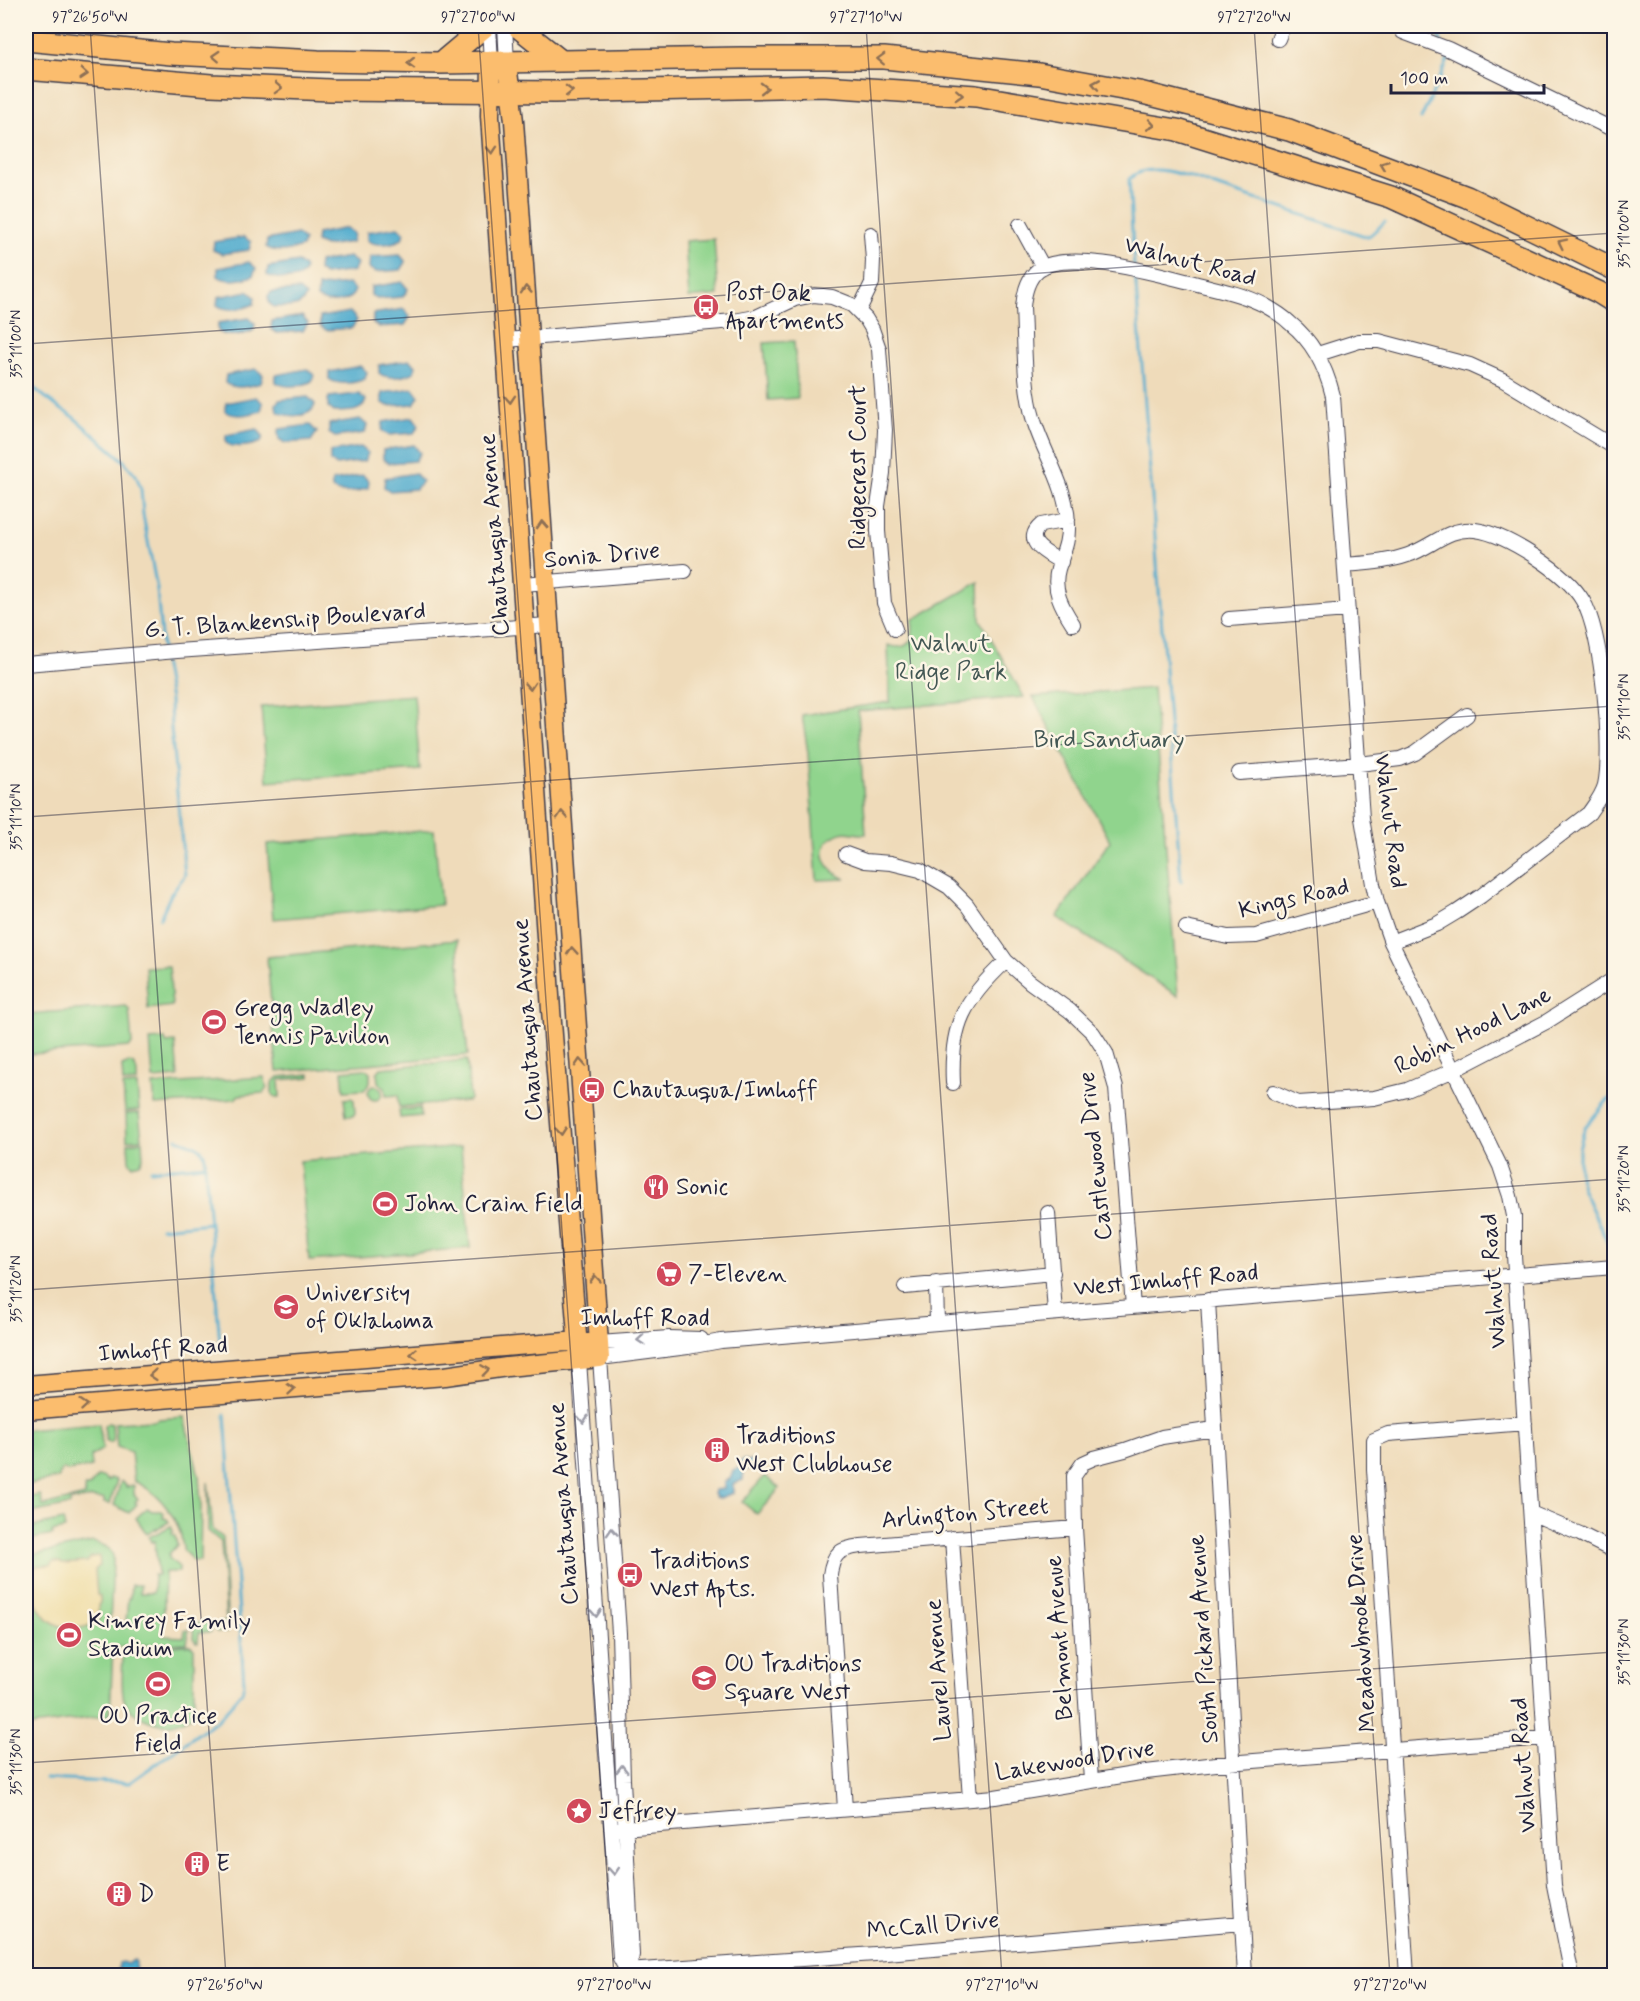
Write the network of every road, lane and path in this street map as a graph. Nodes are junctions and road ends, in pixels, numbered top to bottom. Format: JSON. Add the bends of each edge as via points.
{"nodes":[{"id":1,"x":487,"y":26,"type":"edge"},
{"id":2,"x":505,"y":26,"type":"edge"},
{"id":3,"x":517,"y":26,"type":"edge"},
{"id":4,"x":1283,"y":26,"type":"edge"},
{"id":5,"x":1403,"y":26,"type":"edge"},
{"id":6,"x":1278,"y":39,"type":"dead end"},
{"id":7,"x":26,"y":40,"type":"edge"},
{"id":8,"x":561,"y":61,"type":"junction"},
{"id":9,"x":441,"y":63,"type":"junction"},
{"id":10,"x":499,"y":63,"type":"junction"},
{"id":11,"x":26,"y":69,"type":"edge"},
{"id":12,"x":500,"y":91,"type":"junction"},
{"id":13,"x":1614,"y":130,"type":"edge"},
{"id":14,"x":1020,"y":225,"type":"dead end"},
{"id":15,"x":871,"y":234,"type":"dead end"},
{"id":16,"x":1043,"y":267,"type":"junction"},
{"id":17,"x":1614,"y":269,"type":"edge"},
{"id":18,"x":1614,"y":302,"type":"edge"},
{"id":19,"x":859,"y":310,"type":"junction"},
{"id":20,"x":529,"y":338,"type":"junction"},
{"id":21,"x":506,"y":340,"type":"junction"},
{"id":22,"x":1318,"y":354,"type":"junction"},
{"id":23,"x":1614,"y":447,"type":"edge"},
{"id":24,"x":1068,"y":520,"type":"junction"},
{"id":25,"x":1061,"y":562,"type":"junction"},
{"id":26,"x":1345,"y":565,"type":"junction"},
{"id":27,"x":685,"y":571,"type":"dead end"},
{"id":28,"x":523,"y":584,"type":"junction"},
{"id":29,"x":546,"y":584,"type":"junction"},
{"id":30,"x":1348,"y":610,"type":"junction"},
{"id":31,"x":1229,"y":619,"type":"dead end"},
{"id":32,"x":1073,"y":624,"type":"dead end"},
{"id":33,"x":548,"y":625,"type":"junction"},
{"id":34,"x":526,"y":627,"type":"junction"},
{"id":35,"x":895,"y":629,"type":"dead end"},
{"id":36,"x":26,"y":664,"type":"edge"},
{"id":37,"x":1467,"y":715,"type":"dead end"},
{"id":38,"x":1359,"y":764,"type":"junction"},
{"id":39,"x":1239,"y":773,"type":"dead end"},
{"id":40,"x":846,"y":854,"type":"dead end"},
{"id":41,"x":1377,"y":902,"type":"junction"},
{"id":42,"x":1186,"y":928,"type":"dead end"},
{"id":43,"x":1391,"y":942,"type":"junction"},
{"id":44,"x":1006,"y":961,"type":"junction"},
{"id":45,"x":1614,"y":979,"type":"edge"},
{"id":46,"x":1454,"y":1070,"type":"junction"},
{"id":47,"x":953,"y":1083,"type":"dead end"},
{"id":48,"x":1273,"y":1092,"type":"dead end"},
{"id":49,"x":1048,"y":1212,"type":"dead end"},
{"id":50,"x":1614,"y":1267,"type":"edge"},
{"id":51,"x":1053,"y":1274,"type":"junction"},
{"id":52,"x":1516,"y":1274,"type":"junction"},
{"id":53,"x":936,"y":1283,"type":"junction"},
{"id":54,"x":905,"y":1287,"type":"dead end"},
{"id":55,"x":1208,"y":1300,"type":"junction"},
{"id":56,"x":1133,"y":1307,"type":"junction"},
{"id":57,"x":1055,"y":1313,"type":"junction"},
{"id":58,"x":937,"y":1323,"type":"junction"},
{"id":59,"x":721,"y":1341,"type":"joint"},
{"id":60,"x":577,"y":1342,"type":"junction"},
{"id":61,"x":600,"y":1351,"type":"junction"},
{"id":62,"x":579,"y":1360,"type":"junction"},
{"id":63,"x":26,"y":1385,"type":"edge"},
{"id":64,"x":26,"y":1410,"type":"edge"},
{"id":65,"x":1525,"y":1423,"type":"junction"},
{"id":66,"x":1214,"y":1429,"type":"junction"},
{"id":67,"x":1531,"y":1513,"type":"junction"},
{"id":68,"x":1075,"y":1528,"type":"junction"},
{"id":69,"x":952,"y":1539,"type":"junction"},
{"id":70,"x":1614,"y":1551,"type":"edge"},
{"id":71,"x":1545,"y":1738,"type":"junction"},
{"id":72,"x":1392,"y":1749,"type":"junction"},
{"id":73,"x":1234,"y":1763,"type":"junction"},
{"id":74,"x":1091,"y":1781,"type":"junction"},
{"id":75,"x":970,"y":1799,"type":"junction"},
{"id":76,"x":845,"y":1809,"type":"junction"},
{"id":77,"x":626,"y":1827,"type":"junction"},
{"id":78,"x":611,"y":1828,"type":"junction"},
{"id":79,"x":1242,"y":1923,"type":"junction"},
{"id":80,"x":742,"y":1970,"type":"edge"},
{"id":81,"x":627,"y":1973,"type":"edge"},
{"id":82,"x":1245,"y":1976,"type":"edge"},
{"id":83,"x":1407,"y":1976,"type":"edge"},
{"id":84,"x":1572,"y":1976,"type":"edge"}],
"edges":[{"from":1,"to":9,"type":"highway"},
{"from":1,"to":10,"type":"street"},
{"from":2,"to":10,"type":"street"},
{"from":3,"to":8,"type":"highway"},
{"from":4,"to":6,"type":"street"},
{"from":5,"to":13,"type":"street","via":[[1402,32],[1443,47]]},
{"from":9,"to":7,"type":"highway","one_way":true,"via":[[171,54]]},
{"from":8,"to":10,"type":"highway"},
{"from":17,"to":8,"type":"highway","one_way":true,"via":[[1467,197],[1289,130],[1139,92],[1039,74],[884,58]]},
{"from":9,"to":10,"type":"highway"},
{"from":10,"to":12,"type":"main road","name":"Chautauqua Avenue"},
{"from":11,"to":12,"type":"highway","one_way":true,"via":[[211,86],[371,92]]},
{"from":12,"to":18,"type":"highway","one_way":true,"via":[[823,86],[976,96],[1177,130],[1390,196]]},
{"from":20,"to":12,"type":"main road","name":"Chautauqua Avenue","one_way":true,"via":[[514,122]]},
{"from":12,"to":21,"type":"main road","name":"Chautauqua Avenue","one_way":true,"via":[[490,116]]},
{"from":14,"to":16,"type":"street"},
{"from":15,"to":19,"type":"street","via":[[872,283]]},
{"from":16,"to":22,"type":"street","name":"Walnut Road","via":[[1085,262],[1119,265],[1238,295],[1266,306],[1291,323]]},
{"from":16,"to":24,"type":"street","via":[[1031,278],[1024,296],[1028,385],[1034,418],[1060,483]]},
{"from":19,"to":20,"type":"street","via":[[832,297],[814,295],[734,321]]},
{"from":19,"to":35,"type":"street","name":"Ridgecrest Court","via":[[879,349],[885,454],[878,531],[884,603]]},
{"from":20,"to":21,"type":"street"},
{"from":29,"to":20,"type":"main road","name":"Chautauqua Avenue","one_way":true},
{"from":21,"to":28,"type":"main road","name":"Chautauqua Avenue","one_way":true},
{"from":22,"to":23,"type":"street","via":[[1359,341],[1379,341],[1470,365],[1503,380]]},
{"from":22,"to":26,"type":"street","name":"Walnut Road","via":[[1333,396]]},
{"from":24,"to":25,"type":"street"},
{"from":24,"to":25,"type":"street","via":[[1041,525],[1034,535],[1039,549]]},
{"from":25,"to":32,"type":"street","via":[[1056,588]]},
{"from":26,"to":30,"type":"street","name":"Walnut Road"},
{"from":26,"to":43,"type":"street","via":[[1406,556],[1458,530],[1494,535],[1551,567],[1577,591],[1590,615],[1602,677],[1608,763],[1601,796],[1589,813],[1457,912]]},
{"from":27,"to":29,"type":"street","name":"Sonia Drive"},
{"from":28,"to":29,"type":"street","name":"Sonia Drive"},
{"from":28,"to":34,"type":"main road","name":"Chautauqua Avenue"},
{"from":29,"to":33,"type":"main road","name":"Chautauqua Avenue"},
{"from":30,"to":31,"type":"street"},
{"from":30,"to":38,"type":"street","name":"Walnut Road"},
{"from":33,"to":34,"type":"street","name":"G. T. Blankenship Boulevard"},
{"from":61,"to":33,"type":"main road","name":"Chautauqua Avenue","one_way":true},
{"from":34,"to":36,"type":"street","name":"G. T. Blankenship Boulevard"},
{"from":34,"to":60,"type":"main road","name":"Chautauqua Avenue","one_way":true},
{"from":37,"to":38,"type":"street","via":[[1406,757]]},
{"from":38,"to":39,"type":"street"},
{"from":38,"to":41,"type":"street","name":"Walnut Road","via":[[1365,844]]},
{"from":40,"to":44,"type":"street","name":"Castlewood Drive","via":[[865,861],[905,865],[942,882],[967,905]]},
{"from":41,"to":42,"type":"street","name":"Kings Road","via":[[1256,936],[1228,937]]},
{"from":41,"to":43,"type":"street","name":"Walnut Road"},
{"from":43,"to":46,"type":"street","name":"Walnut Road"},
{"from":44,"to":47,"type":"street","via":[[978,990],[961,1016],[953,1045]]},
{"from":44,"to":56,"type":"street","name":"Castlewood Drive","via":[[1086,1024],[1109,1059],[1118,1105]]},
{"from":45,"to":46,"type":"street","name":"Robin Hood Lane","via":[[1546,1022]]},
{"from":46,"to":48,"type":"street","name":"Robin Hood Lane","via":[[1407,1090],[1374,1098],[1298,1103]]},
{"from":46,"to":52,"type":"street","name":"Walnut Road","via":[[1500,1166],[1510,1196]]},
{"from":49,"to":51,"type":"street"},
{"from":50,"to":52,"type":"street","name":"West Imhoff Road"},
{"from":51,"to":53,"type":"street"},
{"from":51,"to":57,"type":"street"},
{"from":52,"to":55,"type":"street","name":"West Imhoff Road"},
{"from":52,"to":65,"type":"street","name":"Walnut Road"},
{"from":53,"to":54,"type":"street"},
{"from":53,"to":58,"type":"street"},
{"from":55,"to":56,"type":"street","name":"West Imhoff Road"},
{"from":55,"to":66,"type":"street","name":"South Pickard Avenue"},
{"from":56,"to":57,"type":"street","name":"West Imhoff Road"},
{"from":57,"to":58,"type":"street","name":"West Imhoff Road"},
{"from":58,"to":59,"type":"street","name":"West Imhoff Road"},
{"from":59,"to":61,"type":"street","name":"Imhoff Road","via":[[688,1347]]},
{"from":60,"to":61,"type":"main road","name":"Imhoff Road"},
{"from":60,"to":62,"type":"main road","name":"Chautauqua Avenue"},
{"from":60,"to":63,"type":"main road","name":"Imhoff Road","one_way":true},
{"from":61,"to":62,"type":"main road","name":"Imhoff Road"},
{"from":77,"to":61,"type":"street","name":"Chautauqua Avenue","one_way":true},
{"from":64,"to":62,"type":"main road","name":"Imhoff Road","one_way":true,"via":[[445,1376]]},
{"from":62,"to":78,"type":"street","name":"Chautauqua Avenue","one_way":true},
{"from":65,"to":67,"type":"street","name":"Walnut Road"},
{"from":65,"to":72,"type":"street","name":"Meadowbrook Drive","via":[[1388,1434],[1374,1440]]},
{"from":66,"to":68,"type":"street","name":"Arlington Street","via":[[1162,1437],[1087,1460],[1074,1476]]},
{"from":66,"to":73,"type":"street","name":"South Pickard Avenue"},
{"from":67,"to":70,"type":"street"},
{"from":67,"to":71,"type":"street","name":"Walnut Road"},
{"from":68,"to":69,"type":"street","name":"Arlington Street"},
{"from":68,"to":74,"type":"street","name":"Belmont Avenue"},
{"from":69,"to":75,"type":"street","name":"Laurel Avenue"},
{"from":69,"to":76,"type":"street","name":"Arlington Street","via":[[861,1546],[836,1555],[830,1575]]},
{"from":71,"to":72,"type":"street","name":"Lakewood Drive"},
{"from":71,"to":84,"type":"street","name":"Walnut Road","via":[[1554,1885]]},
{"from":72,"to":73,"type":"street","name":"Lakewood Drive"},
{"from":72,"to":83,"type":"street","name":"Meadowbrook Drive"},
{"from":73,"to":74,"type":"street","name":"Lakewood Drive"},
{"from":73,"to":79,"type":"street","name":"South Pickard Avenue"},
{"from":74,"to":75,"type":"street","name":"Lakewood Drive"},
{"from":75,"to":76,"type":"street","name":"Lakewood Drive"},
{"from":76,"to":77,"type":"street","name":"Lakewood Drive"},
{"from":77,"to":78,"type":"street","name":"Lakewood Drive"},
{"from":77,"to":81,"type":"street","name":"Chautauqua Avenue","via":[[632,1955]]},
{"from":78,"to":81,"type":"street","name":"Chautauqua Avenue","one_way":true,"via":[[620,1958]]},
{"from":79,"to":80,"type":"street","name":"McCall Drive"},
{"from":79,"to":82,"type":"street","name":"South Pickard Avenue"},
{"from":80,"to":81,"type":"street","name":"McCall Drive"}]}
